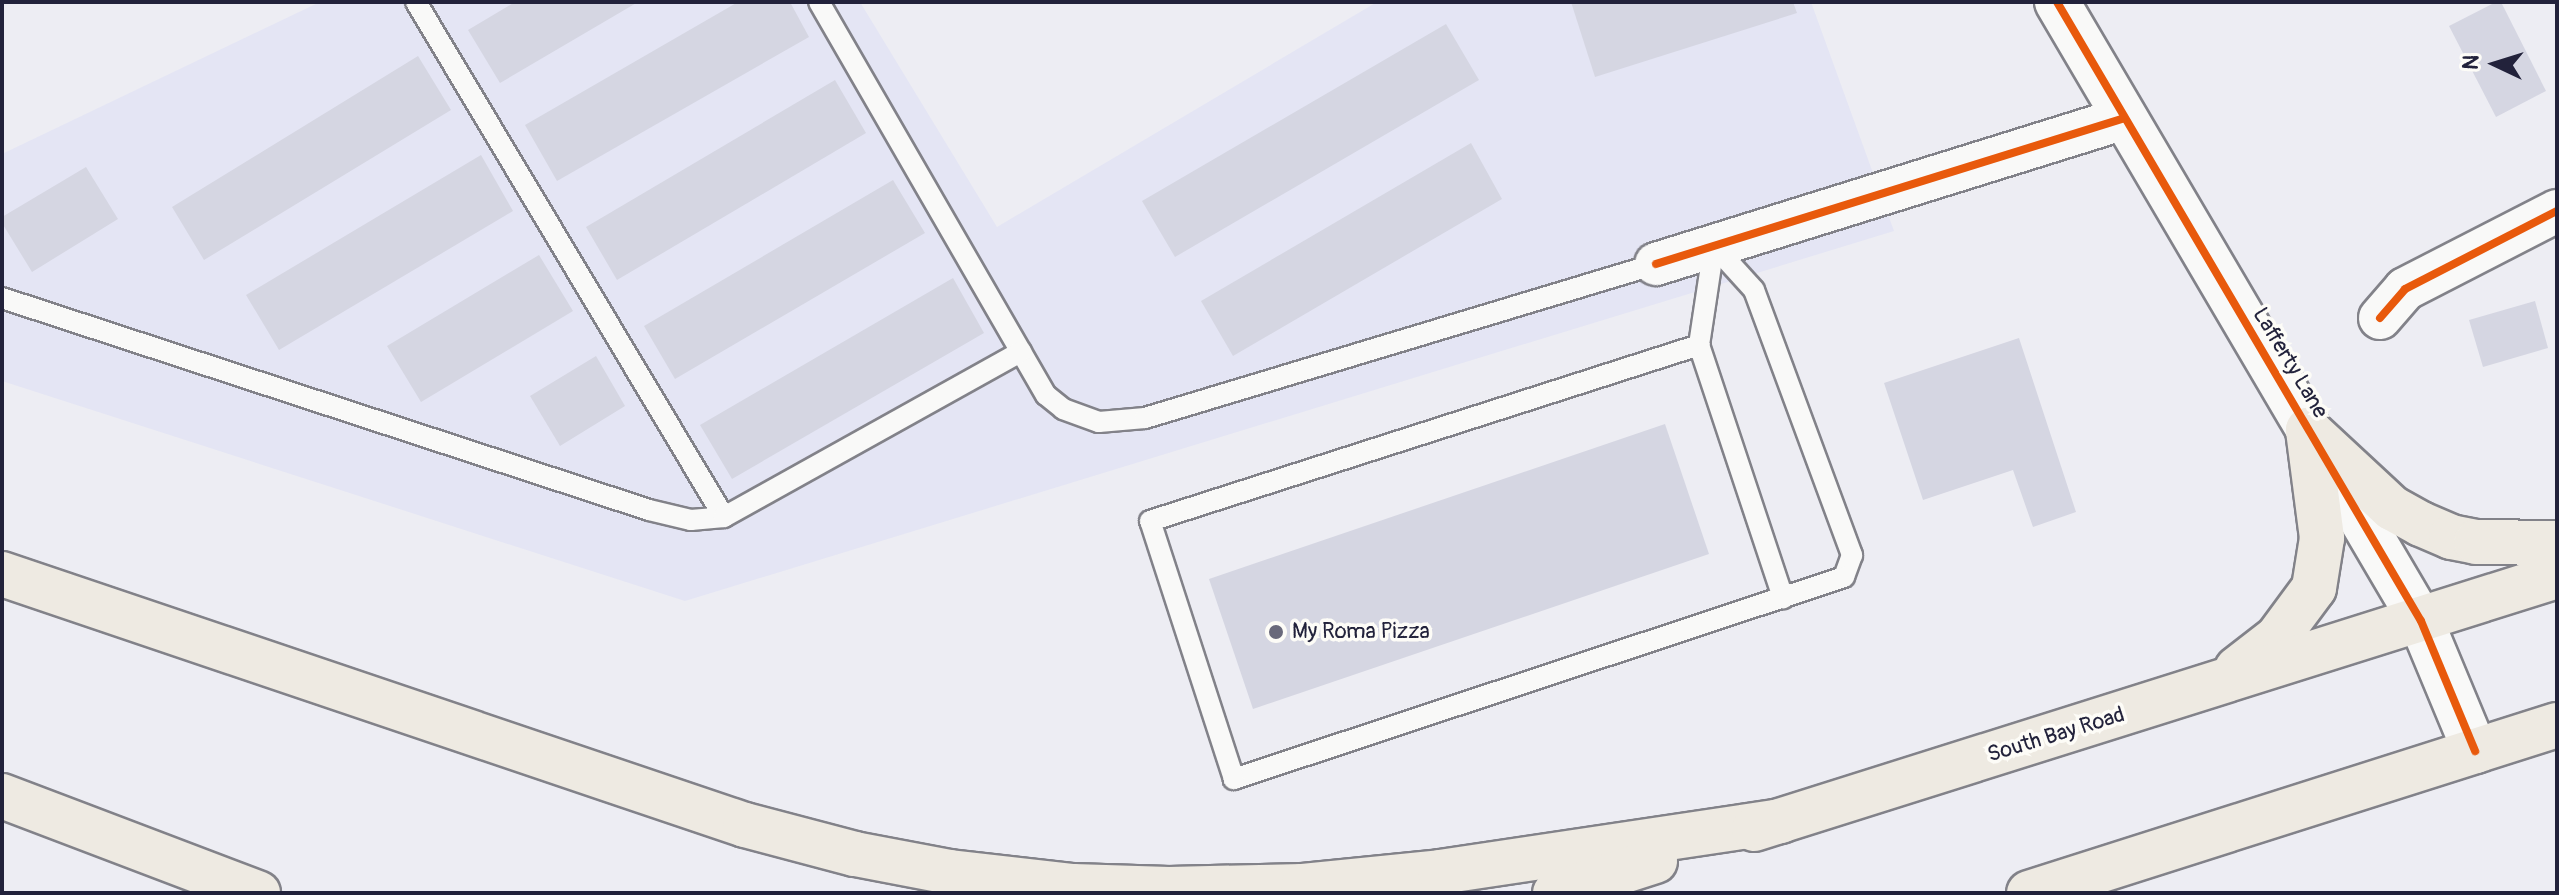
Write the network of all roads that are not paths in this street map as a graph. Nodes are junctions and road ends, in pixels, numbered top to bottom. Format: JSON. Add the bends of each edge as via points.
{"nodes":[{"id":1,"x":416,"y":2,"type":"edge"},
{"id":2,"x":819,"y":2,"type":"edge"},
{"id":3,"x":2057,"y":2,"type":"edge"},
{"id":4,"x":2124,"y":118,"type":"junction"},
{"id":5,"x":2557,"y":211,"type":"edge"},
{"id":6,"x":1714,"y":246,"type":"junction"},
{"id":7,"x":1656,"y":264,"type":"joint"},
{"id":8,"x":2,"y":298,"type":"edge"},
{"id":9,"x":2380,"y":318,"type":"dead end"},
{"id":10,"x":1699,"y":345,"type":"junction"},
{"id":11,"x":1021,"y":352,"type":"junction"},
{"id":12,"x":2308,"y":430,"type":"junction"},
{"id":13,"x":724,"y":517,"type":"junction"},
{"id":14,"x":2557,"y":543,"type":"edge"},
{"id":15,"x":2,"y":574,"type":"edge"},
{"id":16,"x":2557,"y":576,"type":"edge"},
{"id":17,"x":1783,"y":598,"type":"junction"},
{"id":18,"x":2421,"y":621,"type":"junction"},
{"id":19,"x":2217,"y":685,"type":"junction"},
{"id":20,"x":2557,"y":725,"type":"edge"},
{"id":21,"x":2475,"y":751,"type":"junction"},
{"id":22,"x":2,"y":796,"type":"edge"},
{"id":23,"x":1781,"y":821,"type":"junction"},
{"id":24,"x":258,"y":893,"type":"edge"},
{"id":25,"x":1555,"y":893,"type":"edge"},
{"id":26,"x":2029,"y":893,"type":"edge"}],
"edges":[{"from":1,"to":13,"type":"lane"},
{"from":2,"to":11,"type":"lane"},
{"from":3,"to":4,"type":"street","name":"Lafferty Lane"},
{"from":4,"to":6,"type":"street"},
{"from":4,"to":12,"type":"street","name":"Lafferty Lane"},
{"from":5,"to":9,"type":"street","via":[[2405,289]]},
{"from":6,"to":7,"type":"street"},
{"from":6,"to":10,"type":"lane"},
{"from":6,"to":17,"type":"lane","via":[[1754,290],[1852,555],[1844,577]]},
{"from":7,"to":11,"type":"lane","via":[[1145,418],[1099,422],[1063,409],[1046,395]]},
{"from":8,"to":13,"type":"lane","via":[[649,510],[691,520]]},
{"from":10,"to":17,"type":"lane"},
{"from":10,"to":17,"type":"lane","via":[[1150,521],[1234,779]]},
{"from":11,"to":13,"type":"lane"},
{"from":12,"to":14,"type":"highway","via":[[2392,508],[2421,524],[2476,542]]},
{"from":12,"to":18,"type":"street","name":"Lafferty Lane"},
{"from":12,"to":19,"type":"highway","via":[[2322,538],[2314,588],[2277,638]]},
{"from":15,"to":23,"type":"highway","via":[[745,825],[950,872],[1087,886],[1303,886],[1440,872]]},
{"from":16,"to":18,"type":"highway","name":"South Bay Road"},
{"from":18,"to":19,"type":"highway","name":"South Bay Road"},
{"from":18,"to":21,"type":"street","name":"Lafferty Lane"},
{"from":19,"to":23,"type":"highway","name":"South Bay Road"},
{"from":20,"to":21,"type":"highway"},
{"from":21,"to":26,"type":"highway"},
{"from":22,"to":24,"type":"highway"},
{"from":23,"to":25,"type":"highway","name":"South Bay Road"}]}
